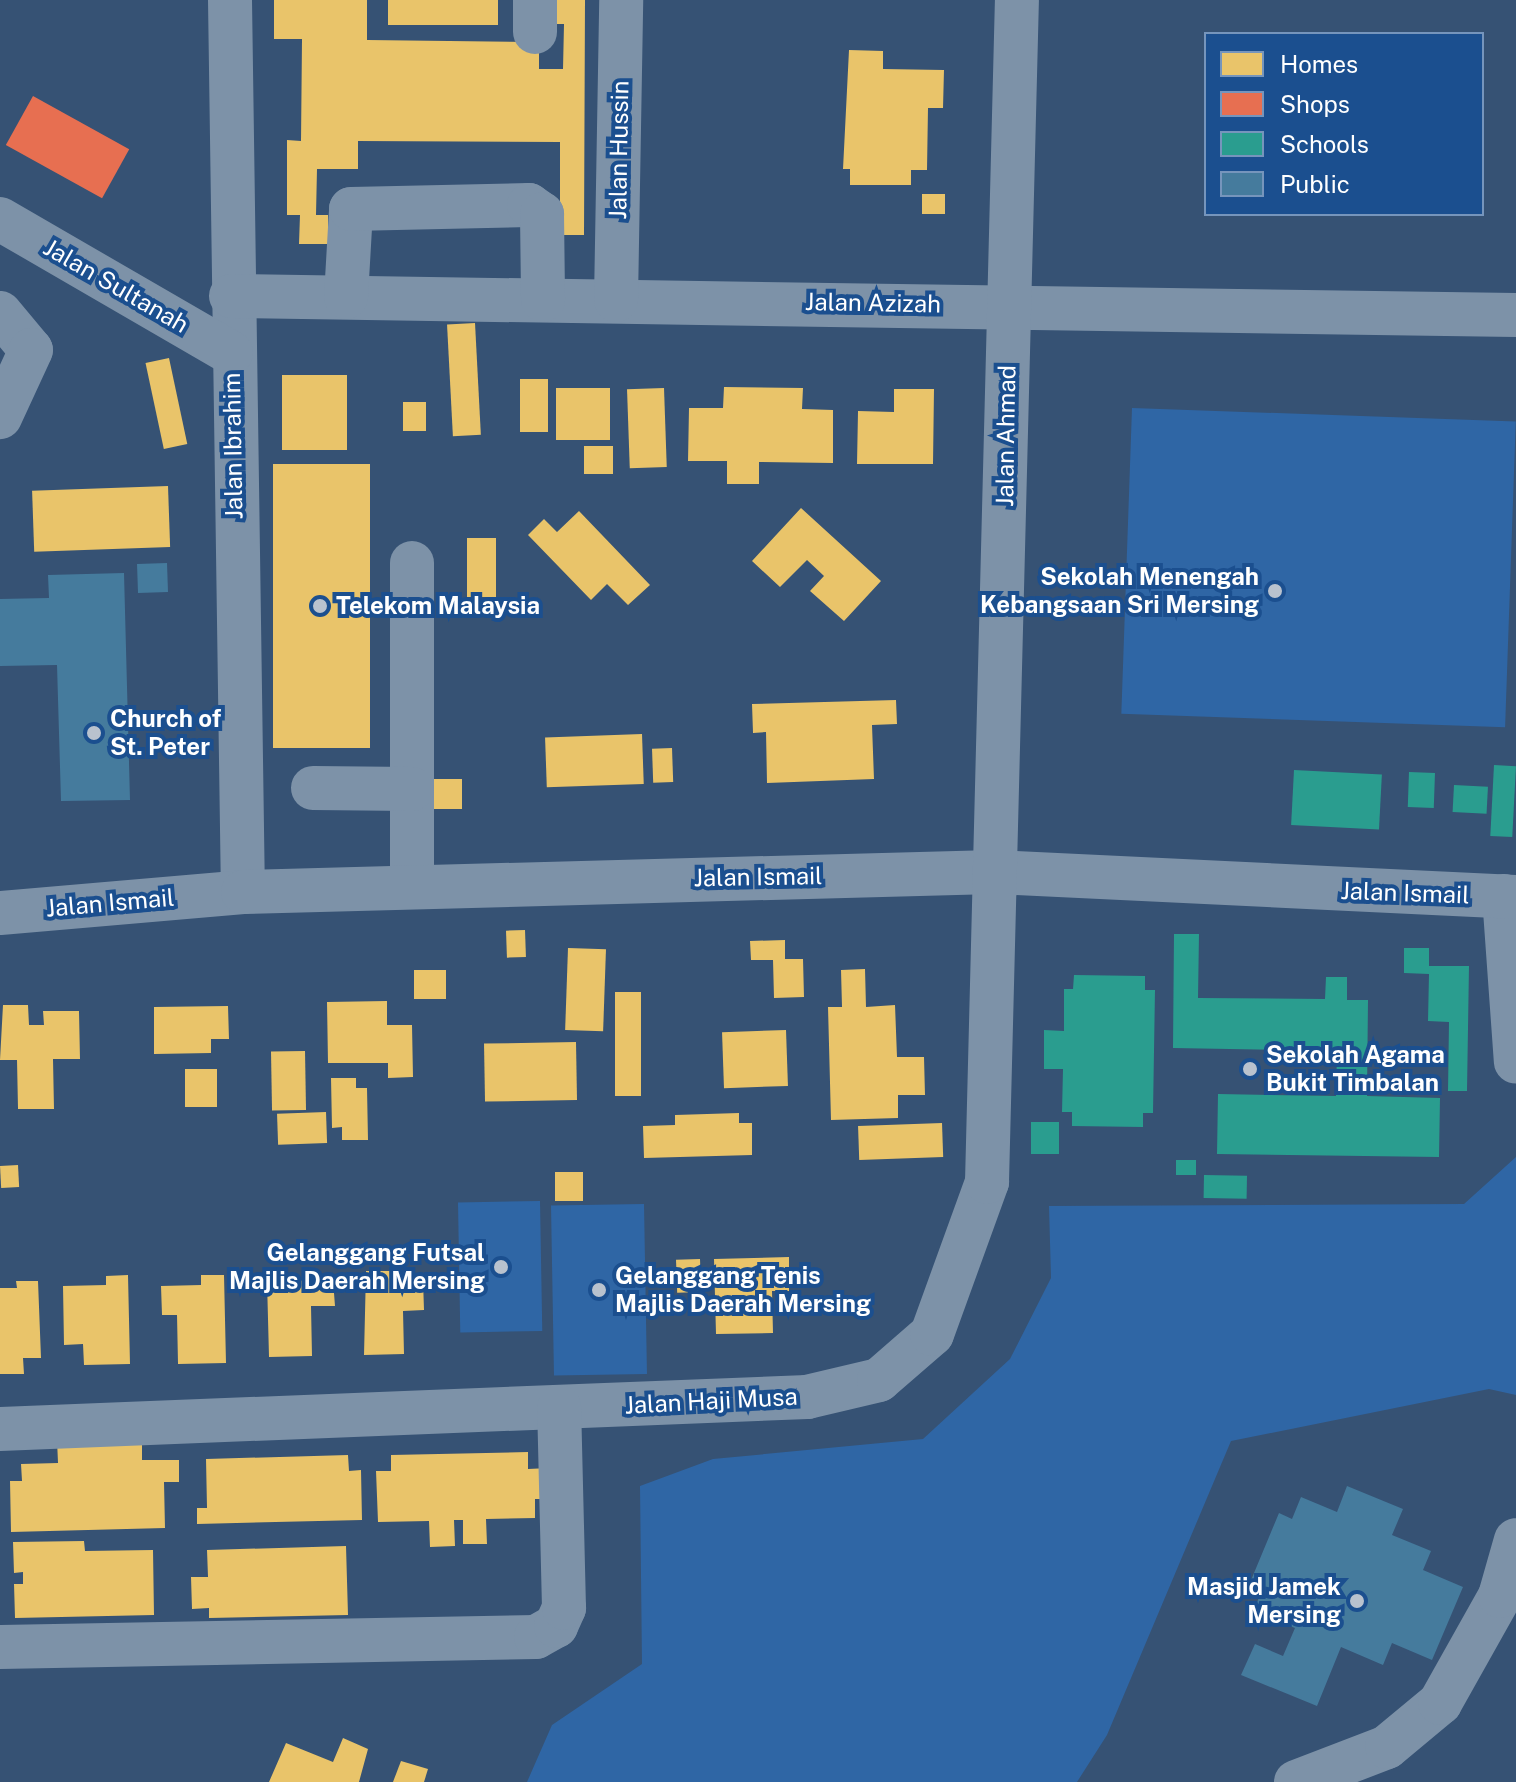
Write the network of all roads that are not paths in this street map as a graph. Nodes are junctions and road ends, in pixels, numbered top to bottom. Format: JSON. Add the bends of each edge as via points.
{"nodes":[{"id":1,"x":230,"y":0,"type":"edge"},
{"id":2,"x":621,"y":0,"type":"edge"},
{"id":3,"x":1017,"y":0,"type":"edge"},
{"id":4,"x":0,"y":219,"type":"edge"},
{"id":5,"x":231,"y":296,"type":"junction"},
{"id":6,"x":346,"y":297,"type":"junction"},
{"id":7,"x":543,"y":300,"type":"junction"},
{"id":8,"x":616,"y":300,"type":"junction"},
{"id":9,"x":1009,"y":305,"type":"junction"},
{"id":10,"x":0,"y":313,"type":"edge"},
{"id":11,"x":1516,"y":315,"type":"edge"},
{"id":12,"x":231,"y":353,"type":"junction"},
{"id":13,"x":0,"y":417,"type":"edge"},
{"id":14,"x":412,"y":563,"type":"dead end"},
{"id":15,"x":313,"y":788,"type":"dead end"},
{"id":16,"x":412,"y":789,"type":"junction"},
{"id":17,"x":994,"y":872,"type":"junction"},
{"id":18,"x":412,"y":886,"type":"junction"},
{"id":19,"x":243,"y":892,"type":"junction"},
{"id":20,"x":1510,"y":896,"type":"edge"},
{"id":21,"x":0,"y":913,"type":"edge"},
{"id":22,"x":1516,"y":1062,"type":"edge"},
{"id":23,"x":559,"y":1407,"type":"junction"},
{"id":24,"x":0,"y":1429,"type":"edge"},
{"id":25,"x":1516,"y":1540,"type":"edge"},
{"id":26,"x":0,"y":1647,"type":"edge"},
{"id":27,"x":1296,"y":1782,"type":"edge"}],
"edges":[{"from":1,"to":5,"type":"street","name":"Jalan Ibrahim"},
{"from":2,"to":8,"type":"street","name":"Jalan Hussin"},
{"from":3,"to":9,"type":"street","name":"Jalan Ahmad"},
{"from":4,"to":12,"type":"street","name":"Jalan Sultanah"},
{"from":5,"to":6,"type":"street","name":"Jalan Azizah"},
{"from":5,"to":12,"type":"street","name":"Jalan Ibrahim"},
{"from":6,"to":7,"type":"street","name":"Jalan Azizah"},
{"from":6,"to":7,"type":"street","via":[[351,209],[529,205],[542,214]]},
{"from":7,"to":8,"type":"street","name":"Jalan Azizah"},
{"from":8,"to":9,"type":"street","name":"Jalan Azizah"},
{"from":9,"to":11,"type":"street","name":"Jalan Azizah"},
{"from":9,"to":17,"type":"street","name":"Jalan Ahmad"},
{"from":10,"to":13,"type":"street","via":[[31,350]]},
{"from":12,"to":19,"type":"street","name":"Jalan Ibrahim"},
{"from":14,"to":16,"type":"street"},
{"from":15,"to":16,"type":"street"},
{"from":16,"to":18,"type":"street"},
{"from":17,"to":18,"type":"street","name":"Jalan Ismail"},
{"from":17,"to":20,"type":"street","name":"Jalan Ismail"},
{"from":17,"to":23,"type":"street","name":"Jalan Haji Musa","via":[[987,1182],[932,1334],[879,1380],[807,1397]]},
{"from":18,"to":19,"type":"street","name":"Jalan Ismail"},
{"from":19,"to":21,"type":"street","name":"Jalan Ismail"},
{"from":20,"to":22,"type":"street"},
{"from":23,"to":24,"type":"street","name":"Jalan Haji Musa"},
{"from":23,"to":26,"type":"street","via":[[564,1608],[556,1626],[536,1637]]},
{"from":25,"to":27,"type":"street","via":[[1500,1596],[1440,1703],[1387,1747]]}]}
